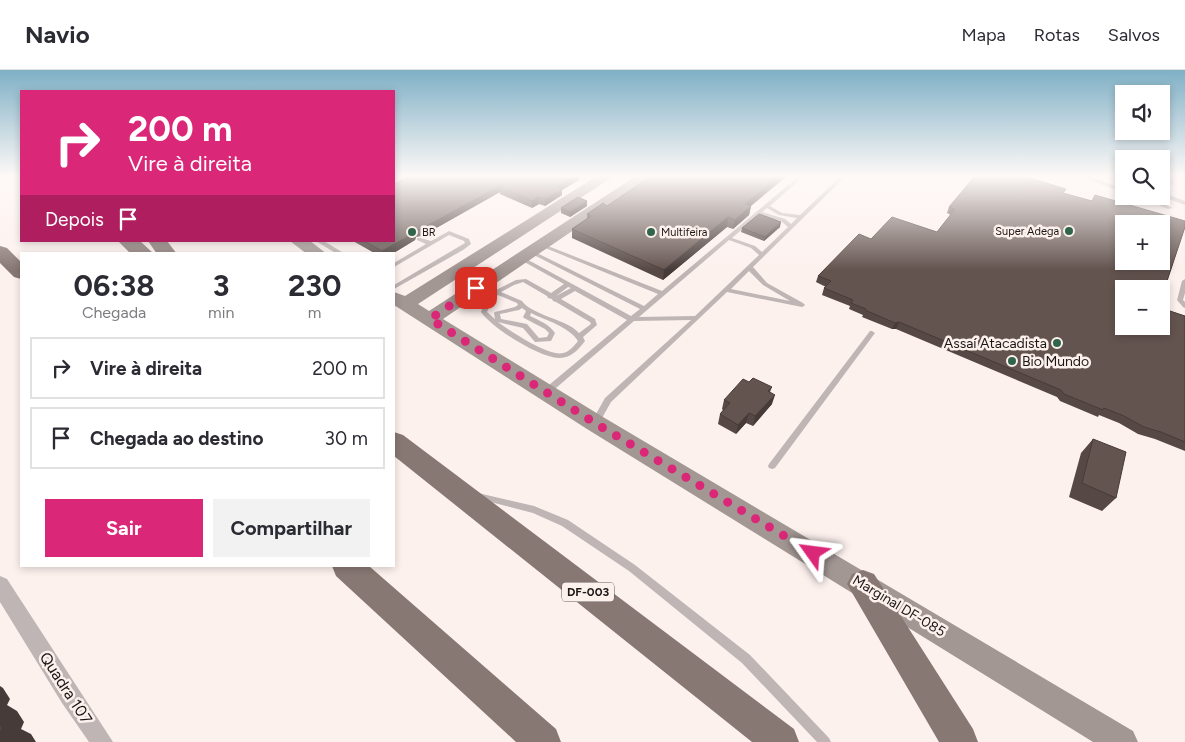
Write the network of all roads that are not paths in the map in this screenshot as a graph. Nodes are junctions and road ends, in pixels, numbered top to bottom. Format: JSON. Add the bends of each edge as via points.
{"nodes":[{"id":1,"x":556,"y":207,"type":"edge"},
{"id":2,"x":599,"y":207,"type":"edge"},
{"id":3,"x":765,"y":207,"type":"edge"},
{"id":4,"x":769,"y":207,"type":"edge"},
{"id":5,"x":812,"y":207,"type":"edge"},
{"id":6,"x":758,"y":213,"type":"junction"},
{"id":7,"x":802,"y":217,"type":"junction"},
{"id":8,"x":526,"y":226,"type":"junction"},
{"id":9,"x":790,"y":227,"type":"junction"},
{"id":10,"x":728,"y":238,"type":"junction"},
{"id":11,"x":418,"y":239,"type":"dead end"},
{"id":12,"x":129,"y":242,"type":"edge"},
{"id":13,"x":158,"y":242,"type":"edge"},
{"id":14,"x":300,"y":242,"type":"edge"},
{"id":15,"x":321,"y":242,"type":"edge"},
{"id":16,"x":430,"y":243,"type":"junction"},
{"id":17,"x":531,"y":251,"type":"junction"},
{"id":18,"x":0,"y":252,"type":"edge"},
{"id":19,"x":142,"y":252,"type":"edge"},
{"id":20,"x":165,"y":252,"type":"edge"},
{"id":21,"x":316,"y":252,"type":"edge"},
{"id":22,"x":338,"y":252,"type":"edge"},
{"id":23,"x":763,"y":255,"type":"junction"},
{"id":24,"x":395,"y":263,"type":"edge"},
{"id":25,"x":750,"y":268,"type":"junction"},
{"id":26,"x":20,"y":273,"type":"edge"},
{"id":27,"x":1185,"y":281,"type":"edge"},
{"id":28,"x":567,"y":284,"type":"junction"},
{"id":29,"x":574,"y":289,"type":"junction"},
{"id":30,"x":725,"y":290,"type":"junction"},
{"id":31,"x":496,"y":292,"type":"junction"},
{"id":32,"x":663,"y":294,"type":"junction"},
{"id":33,"x":397,"y":296,"type":"edge"},
{"id":34,"x":552,"y":298,"type":"junction"},
{"id":35,"x":521,"y":305,"type":"junction"},
{"id":36,"x":1185,"y":306,"type":"edge"},
{"id":37,"x":644,"y":309,"type":"junction"},
{"id":38,"x":529,"y":311,"type":"junction"},
{"id":39,"x":697,"y":318,"type":"junction"},
{"id":40,"x":430,"y":319,"type":"junction"},
{"id":41,"x":632,"y":319,"type":"junction"},
{"id":42,"x":506,"y":327,"type":"junction"},
{"id":43,"x":529,"y":329,"type":"junction"},
{"id":44,"x":872,"y":333,"type":"dead end"},
{"id":45,"x":580,"y":336,"type":"junction"},
{"id":46,"x":518,"y":337,"type":"junction"},
{"id":47,"x":546,"y":392,"type":"junction"},
{"id":48,"x":595,"y":423,"type":"junction"},
{"id":49,"x":395,"y":443,"type":"edge"},
{"id":50,"x":772,"y":466,"type":"dead end"},
{"id":51,"x":461,"y":492,"type":"junction"},
{"id":52,"x":348,"y":567,"type":"edge"},
{"id":53,"x":863,"y":584,"type":"junction"},
{"id":54,"x":0,"y":585,"type":"edge"},
{"id":55,"x":769,"y":736,"type":"edge"},
{"id":56,"x":102,"y":742,"type":"edge"},
{"id":57,"x":543,"y":742,"type":"edge"},
{"id":58,"x":825,"y":742,"type":"edge"},
{"id":59,"x":960,"y":742,"type":"edge"},
{"id":60,"x":1122,"y":742,"type":"edge"}],
"edges":[{"from":1,"to":8,"type":"main road"},
{"from":2,"to":17,"type":"main road"},
{"from":3,"to":6,"type":"lane"},
{"from":4,"to":7,"type":"lane","via":[[781,214]]},
{"from":5,"to":7,"type":"lane"},
{"from":6,"to":9,"type":"lane","via":[[783,220]]},
{"from":6,"to":10,"type":"lane"},
{"from":7,"to":9,"type":"lane"},
{"from":8,"to":17,"type":"main road","via":[[508,248]]},
{"from":8,"to":33,"type":"main road"},
{"from":9,"to":23,"type":"lane"},
{"from":10,"to":23,"type":"lane","via":[[753,247]]},
{"from":10,"to":32,"type":"lane"},
{"from":11,"to":16,"type":"lane"},
{"from":12,"to":19,"type":"highway"},
{"from":13,"to":20,"type":"highway"},
{"from":14,"to":21,"type":"main road"},
{"from":15,"to":22,"type":"lane"},
{"from":16,"to":24,"type":"lane"},
{"from":16,"to":33,"type":"lane","via":[[449,233],[467,240],[468,244]]},
{"from":17,"to":28,"type":"lane"},
{"from":17,"to":32,"type":"lane"},
{"from":17,"to":37,"type":"lane"},
{"from":17,"to":40,"type":"main road"},
{"from":18,"to":26,"type":"highway"},
{"from":23,"to":25,"type":"lane"},
{"from":25,"to":30,"type":"lane"},
{"from":25,"to":30,"type":"lane","via":[[771,288],[802,305]]},
{"from":27,"to":36,"type":"lane","via":[[1180,300]]},
{"from":28,"to":29,"type":"lane"},
{"from":28,"to":34,"type":"lane"},
{"from":29,"to":34,"type":"lane"},
{"from":29,"to":41,"type":"lane"},
{"from":30,"to":39,"type":"lane"},
{"from":31,"to":34,"type":"lane","via":[[524,280]]},
{"from":31,"to":35,"type":"lane"},
{"from":31,"to":42,"type":"lane","via":[[484,312],[491,322]]},
{"from":32,"to":37,"type":"lane"},
{"from":33,"to":40,"type":"main road","name":"Marginal DF-085"},
{"from":34,"to":45,"type":"lane","via":[[594,323]]},
{"from":35,"to":38,"type":"lane"},
{"from":35,"to":42,"type":"lane","via":[[517,309],[497,313],[498,320]]},
{"from":37,"to":41,"type":"lane"},
{"from":38,"to":43,"type":"lane","via":[[526,317],[552,333],[549,339],[537,340]]},
{"from":38,"to":45,"type":"lane"},
{"from":39,"to":41,"type":"lane"},
{"from":39,"to":48,"type":"lane","via":[[608,400]]},
{"from":40,"to":47,"type":"main road","name":"Marginal DF-085"},
{"from":41,"to":47,"type":"lane"},
{"from":42,"to":43,"type":"lane","via":[[521,324]]},
{"from":42,"to":46,"type":"lane"},
{"from":43,"to":46,"type":"lane"},
{"from":44,"to":50,"type":"lane"},
{"from":45,"to":46,"type":"lane","via":[[582,341],[570,353],[556,356]]},
{"from":47,"to":48,"type":"main road","name":"Marginal DF-085"},
{"from":48,"to":53,"type":"main road","name":"Marginal DF-085"},
{"from":49,"to":51,"type":"highway","number":"DF-003"},
{"from":51,"to":55,"type":"highway","number":"DF-003"},
{"from":51,"to":58,"type":"lane","via":[[514,504],[565,523],[632,568],[746,659]]},
{"from":52,"to":57,"type":"highway"},
{"from":53,"to":59,"type":"highway"},
{"from":53,"to":60,"type":"main road","name":"Marginal DF-085"},
{"from":54,"to":56,"type":"street","name":"Quadra 107","via":[[69,696]]}]}
